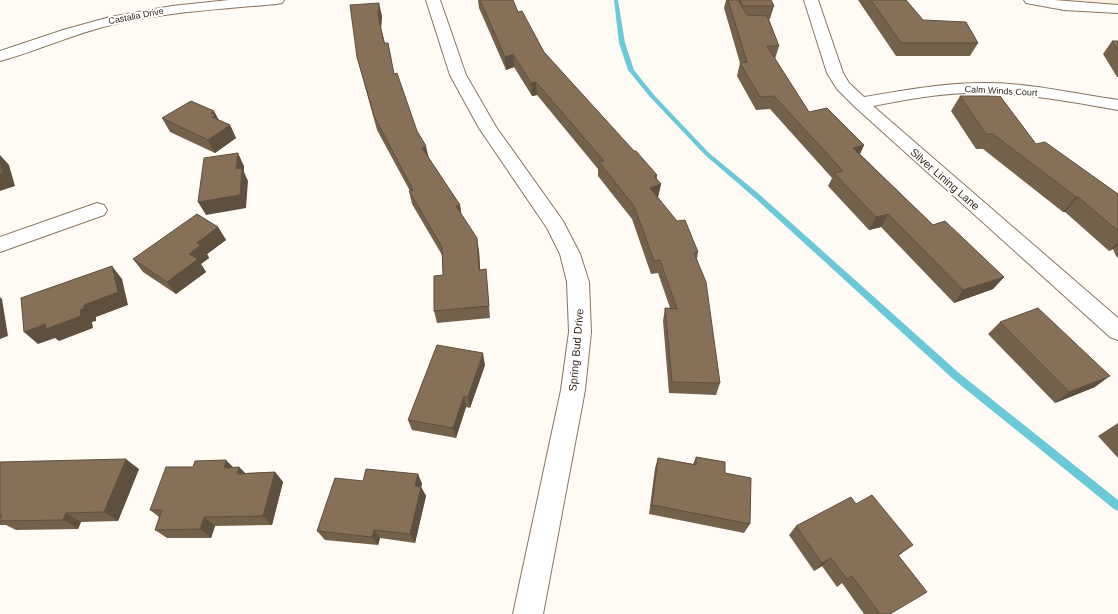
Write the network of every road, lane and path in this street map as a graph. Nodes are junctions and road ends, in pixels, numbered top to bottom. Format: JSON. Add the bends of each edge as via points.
{"nodes":[{"id":1,"x":139,"y":0,"type":"edge"},
{"id":2,"x":277,"y":0,"type":"edge"},
{"id":3,"x":433,"y":0,"type":"edge"},
{"id":4,"x":811,"y":0,"type":"edge"},
{"id":5,"x":1031,"y":0,"type":"edge"},
{"id":6,"x":1118,"y":9,"type":"edge"},
{"id":7,"x":138,"y":15,"type":"junction"},
{"id":8,"x":0,"y":56,"type":"edge"},
{"id":9,"x":860,"y":103,"type":"junction"},
{"id":10,"x":1118,"y":105,"type":"edge"},
{"id":11,"x":97,"y":210,"type":"dead end"},
{"id":12,"x":0,"y":245,"type":"edge"},
{"id":13,"x":1118,"y":331,"type":"edge"},
{"id":14,"x":528,"y":614,"type":"edge"}],
"edges":[{"from":1,"to":7,"type":"street"},
{"from":2,"to":7,"type":"street","name":"Castalia Drive","via":[[198,6]]},
{"from":3,"to":14,"type":"street","name":"Spring Bud Drive","via":[[458,75],[472,103],[556,226],[570,254],[578,282],[580,332],[572,390]]},
{"from":4,"to":9,"type":"street","name":"Silver Lining Lane","via":[[835,73]]},
{"from":5,"to":6,"type":"street","via":[[1064,6]]},
{"from":7,"to":8,"type":"street","name":"Castalia Drive","via":[[109,21]]},
{"from":9,"to":10,"type":"street","name":"Calm Winds Court","via":[[912,93],[976,88],[1043,94]]},
{"from":9,"to":13,"type":"street","name":"Silver Lining Lane"},
{"from":11,"to":12,"type":"street"}]}
